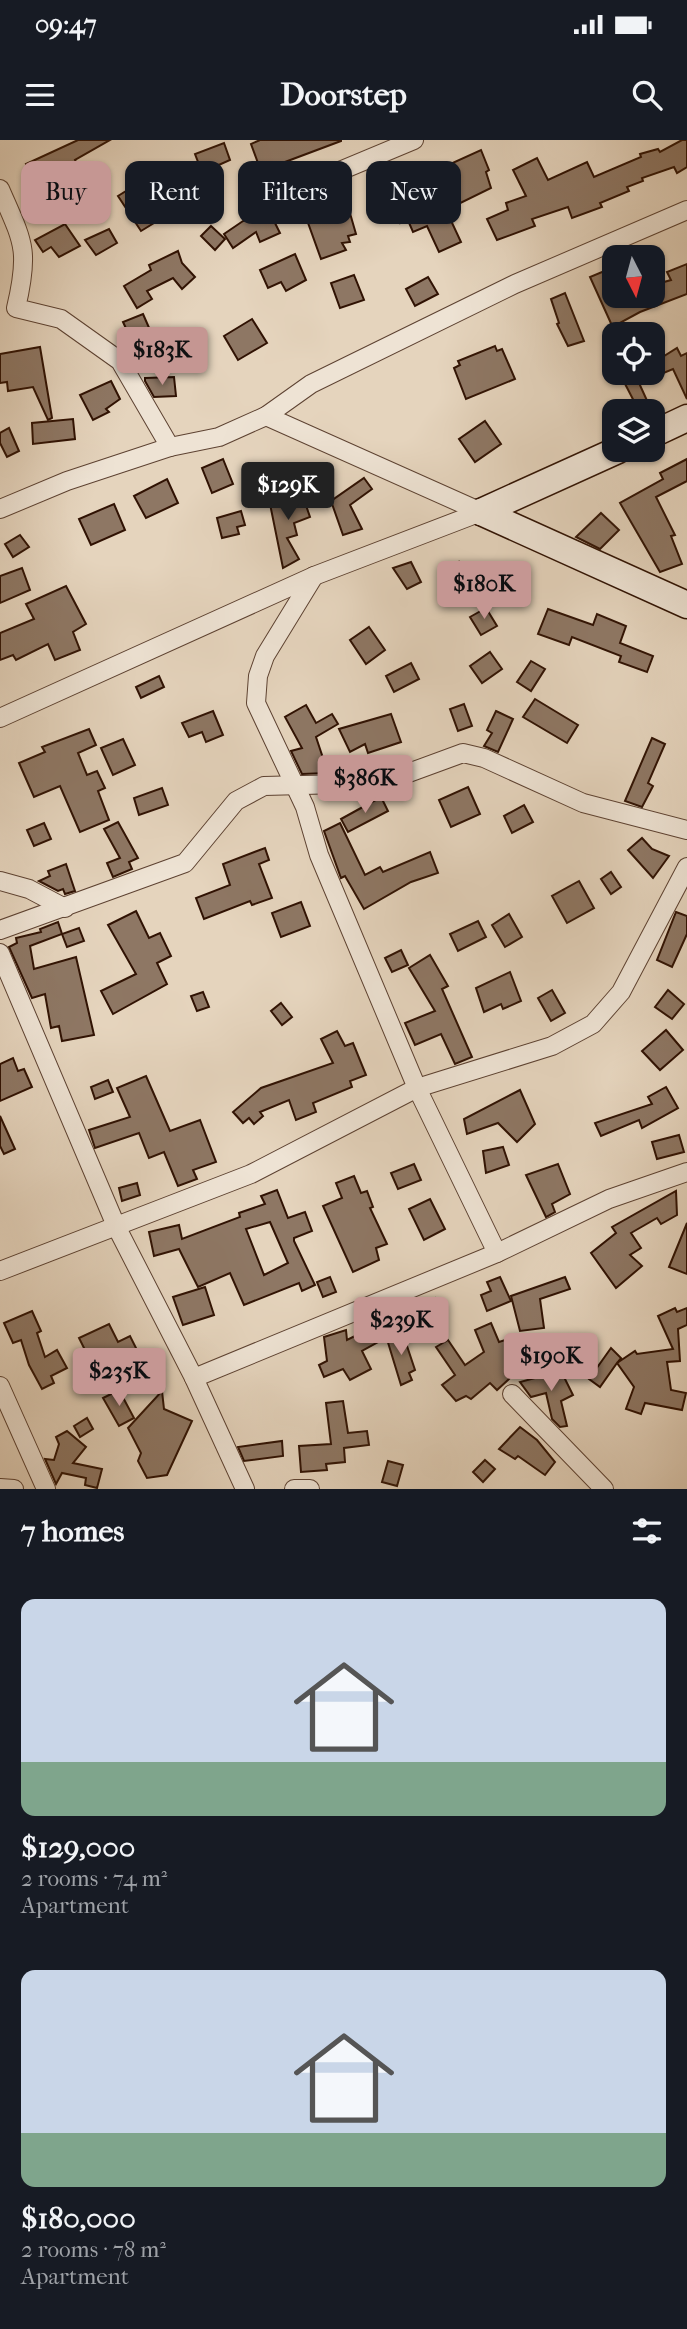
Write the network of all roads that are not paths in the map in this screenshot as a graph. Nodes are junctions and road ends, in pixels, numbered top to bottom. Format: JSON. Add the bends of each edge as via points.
{"nodes":[{"id":1,"x":414,"y":140,"type":"edge"},
{"id":2,"x":352,"y":166,"type":"edge"},
{"id":3,"x":0,"y":189,"type":"edge"},
{"id":4,"x":687,"y":211,"type":"edge"},
{"id":5,"x":8,"y":310,"type":"edge"},
{"id":6,"x":266,"y":416,"type":"junction"},
{"id":7,"x":687,"y":418,"type":"edge"},
{"id":8,"x":665,"y":428,"type":"edge"},
{"id":9,"x":170,"y":447,"type":"junction"},
{"id":10,"x":602,"y":457,"type":"edge"},
{"id":11,"x":0,"y":509,"type":"edge"},
{"id":12,"x":481,"y":512,"type":"junction"},
{"id":13,"x":314,"y":576,"type":"junction"},
{"id":14,"x":687,"y":605,"type":"edge"},
{"id":15,"x":0,"y":718,"type":"edge"},
{"id":16,"x":295,"y":787,"type":"junction"},
{"id":17,"x":687,"y":830,"type":"edge"},
{"id":18,"x":687,"y":867,"type":"edge"},
{"id":19,"x":0,"y":881,"type":"edge"},
{"id":20,"x":65,"y":908,"type":"junction"},
{"id":21,"x":0,"y":930,"type":"edge"},
{"id":22,"x":0,"y":953,"type":"edge"},
{"id":23,"x":417,"y":1088,"type":"junction"},
{"id":24,"x":687,"y":1172,"type":"edge"},
{"id":25,"x":117,"y":1228,"type":"junction"},
{"id":26,"x":497,"y":1253,"type":"junction"},
{"id":27,"x":0,"y":1271,"type":"edge"},
{"id":28,"x":194,"y":1378,"type":"junction"},
{"id":29,"x":0,"y":1386,"type":"edge"},
{"id":30,"x":512,"y":1394,"type":"dead end"},
{"id":31,"x":0,"y":1488,"type":"edge"},
{"id":32,"x":14,"y":1489,"type":"edge"},
{"id":33,"x":46,"y":1489,"type":"edge"},
{"id":34,"x":244,"y":1489,"type":"edge"},
{"id":35,"x":294,"y":1489,"type":"edge"},
{"id":36,"x":310,"y":1489,"type":"edge"},
{"id":37,"x":604,"y":1489,"type":"edge"}],
"edges":[{"from":1,"to":2,"type":"street"},
{"from":3,"to":5,"type":"street","via":[[23,242],[26,268]]},
{"from":4,"to":6,"type":"street","via":[[515,284],[311,384]]},
{"from":5,"to":9,"type":"street","via":[[61,318],[120,361]]},
{"from":6,"to":9,"type":"street","via":[[219,437]]},
{"from":6,"to":12,"type":"street"},
{"from":7,"to":8,"type":"street"},
{"from":9,"to":11,"type":"street"},
{"from":10,"to":12,"type":"street"},
{"from":12,"to":13,"type":"street"},
{"from":12,"to":14,"type":"street"},
{"from":13,"to":15,"type":"street"},
{"from":13,"to":16,"type":"street","via":[[265,656],[258,676],[256,703]]},
{"from":16,"to":17,"type":"street","via":[[381,783],[452,756],[473,754],[583,803]]},
{"from":16,"to":20,"type":"street","via":[[264,786],[236,801],[186,863]]},
{"from":16,"to":23,"type":"street"},
{"from":18,"to":23,"type":"street","via":[[621,992],[593,1024],[552,1046]]},
{"from":19,"to":20,"type":"street"},
{"from":20,"to":21,"type":"street"},
{"from":22,"to":25,"type":"street"},
{"from":23,"to":25,"type":"street","via":[[251,1174]]},
{"from":23,"to":26,"type":"street"},
{"from":24,"to":26,"type":"street","via":[[609,1199]]},
{"from":25,"to":27,"type":"street"},
{"from":25,"to":28,"type":"street"},
{"from":26,"to":28,"type":"street"},
{"from":28,"to":34,"type":"street"},
{"from":29,"to":33,"type":"street"},
{"from":30,"to":37,"type":"street"},
{"from":31,"to":32,"type":"street"},
{"from":35,"to":36,"type":"street"}]}
